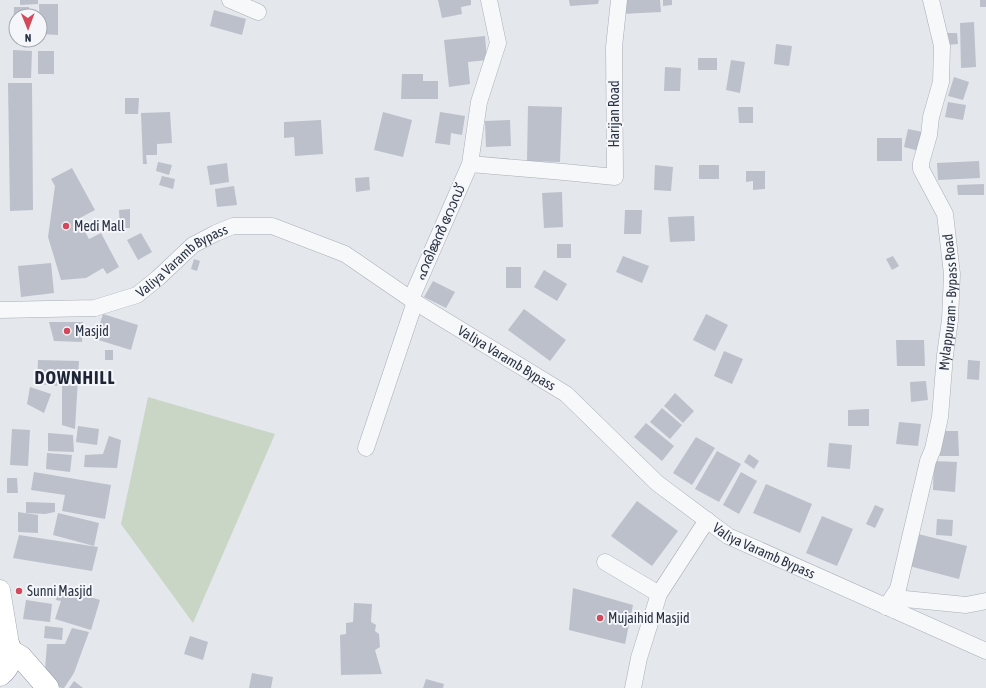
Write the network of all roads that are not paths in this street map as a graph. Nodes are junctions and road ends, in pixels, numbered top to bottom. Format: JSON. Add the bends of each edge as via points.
{"nodes":[{"id":1,"x":230,"y":0,"type":"edge"},
{"id":2,"x":489,"y":0,"type":"edge"},
{"id":3,"x":618,"y":0,"type":"edge"},
{"id":4,"x":931,"y":0,"type":"edge"},
{"id":5,"x":258,"y":12,"type":"dead end"},
{"id":6,"x":470,"y":164,"type":"junction"},
{"id":7,"x":413,"y":301,"type":"junction"},
{"id":8,"x":0,"y":310,"type":"edge"},
{"id":9,"x":366,"y":448,"type":"dead end"},
{"id":10,"x":707,"y":520,"type":"junction"},
{"id":11,"x":605,"y":562,"type":"dead end"},
{"id":12,"x":0,"y":590,"type":"edge"},
{"id":13,"x":659,"y":594,"type":"junction"},
{"id":14,"x":986,"y":601,"type":"edge"},
{"id":15,"x":890,"y":608,"type":"junction"},
{"id":16,"x":6,"y":643,"type":"edge"},
{"id":17,"x":986,"y":651,"type":"edge"},
{"id":18,"x":0,"y":675,"type":"edge"},
{"id":19,"x":48,"y":688,"type":"edge"},
{"id":20,"x":633,"y":688,"type":"edge"}],
"edges":[{"from":1,"to":5,"type":"street"},
{"from":2,"to":6,"type":"street","name":"ഹരിജൻ റോഡ്","via":[[498,43],[479,102]]},
{"from":3,"to":6,"type":"street","name":"Harijan Road","via":[[614,47],[615,177]]},
{"from":4,"to":15,"type":"street","name":"Mylappuram - Bypass Road","via":[[942,46],[941,82],[921,169],[945,214],[952,274],[950,320],[940,417],[898,589]]},
{"from":6,"to":7,"type":"street","name":"ഹരിജൻ റോഡ്"},
{"from":7,"to":8,"type":"street","name":"Valiya Varamb Bypass","via":[[345,254],[272,226],[233,226],[193,245],[137,295],[95,308]]},
{"from":7,"to":9,"type":"street","name":"ഹരിജൻ റോഡ്"},
{"from":7,"to":10,"type":"street","name":"Valiya Varamb Bypass","via":[[566,394],[657,483]]},
{"from":10,"to":13,"type":"street"},
{"from":10,"to":15,"type":"street","name":"Valiya Varamb Bypass","via":[[728,536]]},
{"from":11,"to":13,"type":"street"},
{"from":12,"to":16,"type":"main road"},
{"from":13,"to":20,"type":"street","via":[[639,658]]},
{"from":14,"to":15,"type":"street","via":[[966,605],[905,599]]},
{"from":15,"to":17,"type":"street","name":"Valiya Varamb Bypass"},
{"from":16,"to":18,"type":"highway","via":[[9,665]]},
{"from":16,"to":19,"type":"highway"}]}
